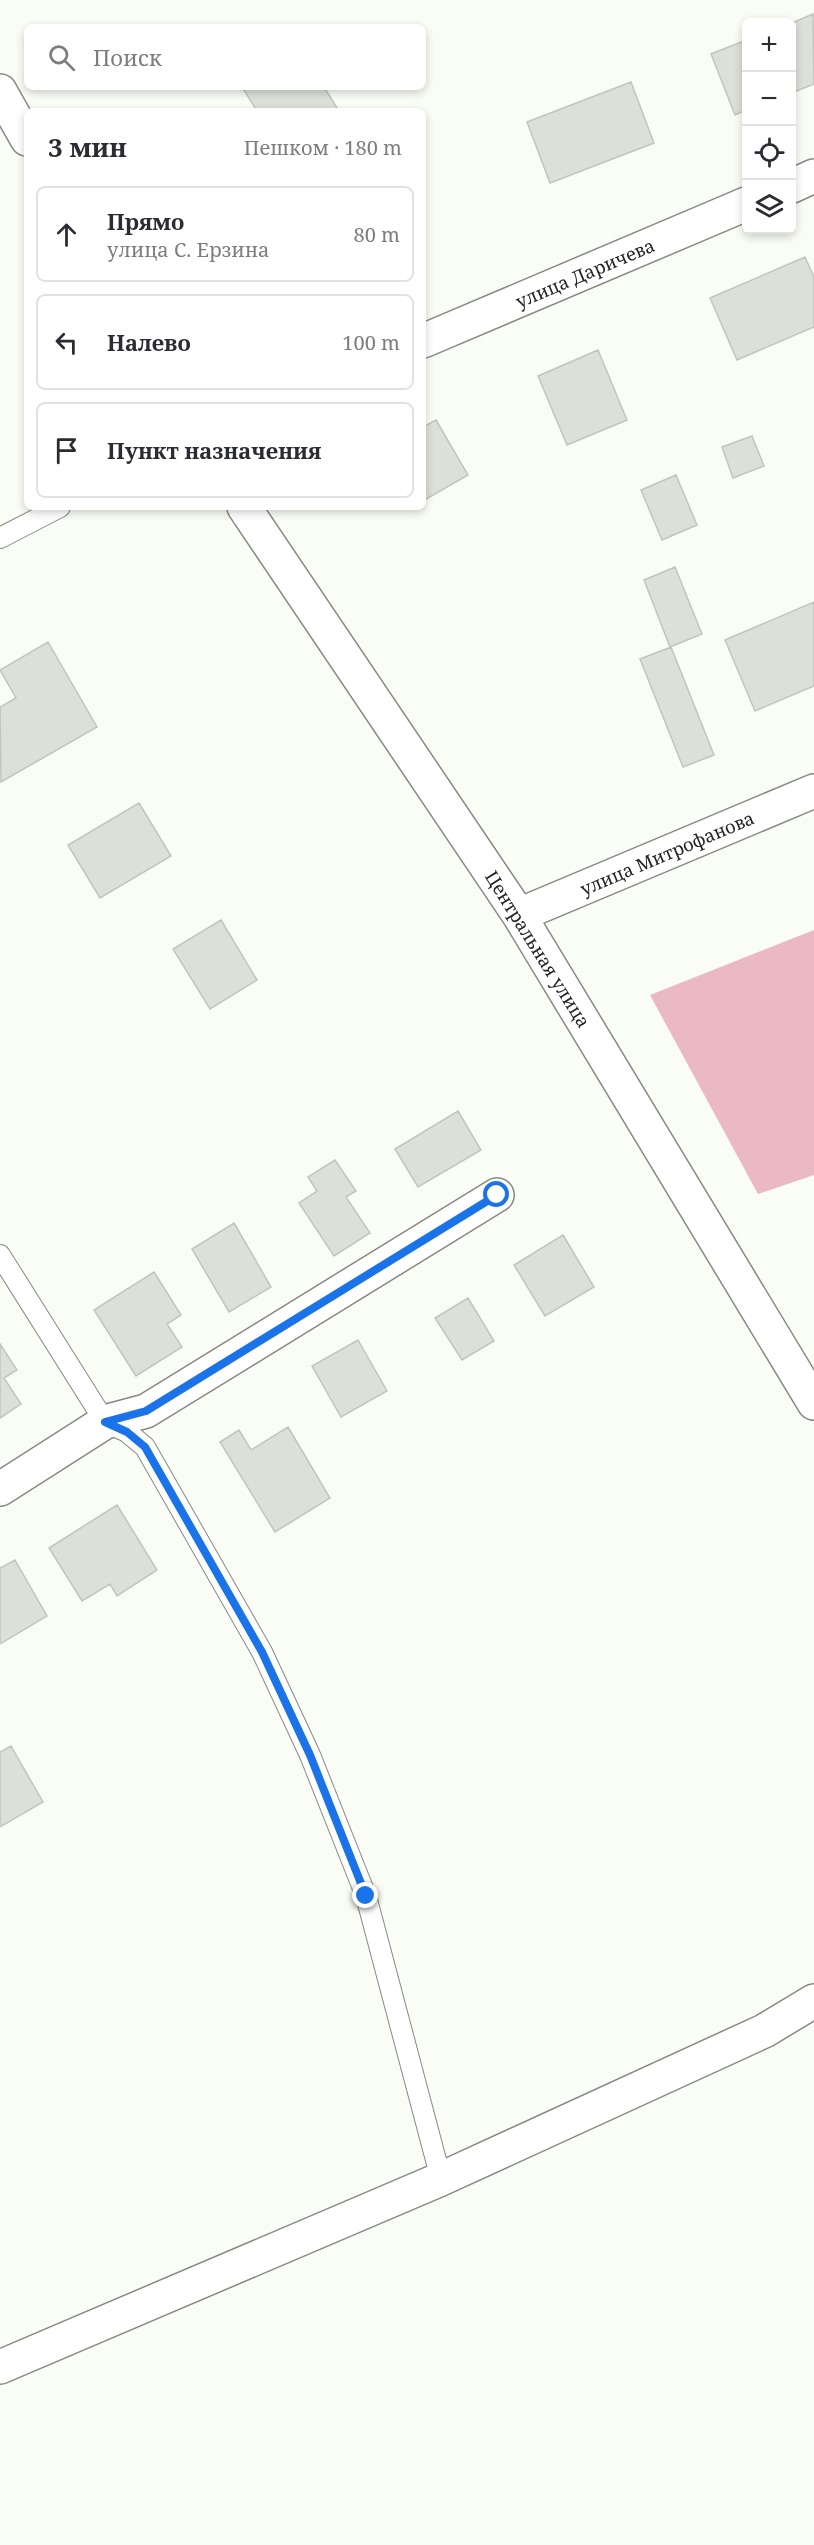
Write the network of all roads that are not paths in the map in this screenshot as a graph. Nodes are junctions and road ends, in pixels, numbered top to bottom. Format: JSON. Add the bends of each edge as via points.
{"nodes":[{"id":1,"x":0,"y":91,"type":"edge"},
{"id":2,"x":24,"y":134,"type":"edge"},
{"id":3,"x":814,"y":176,"type":"edge"},
{"id":4,"x":796,"y":184,"type":"edge"},
{"id":5,"x":742,"y":206,"type":"edge"},
{"id":6,"x":426,"y":339,"type":"edge"},
{"id":7,"x":54,"y":510,"type":"edge"},
{"id":8,"x":246,"y":510,"type":"edge"},
{"id":9,"x":0,"y":538,"type":"edge"},
{"id":10,"x":814,"y":791,"type":"edge"},
{"id":11,"x":519,"y":915,"type":"junction"},
{"id":12,"x":497,"y":1195,"type":"dead end"},
{"id":13,"x":0,"y":1255,"type":"edge"},
{"id":14,"x":814,"y":1403,"type":"edge"},
{"id":15,"x":105,"y":1422,"type":"junction"},
{"id":16,"x":0,"y":1489,"type":"edge"},
{"id":17,"x":814,"y":2001,"type":"edge"},
{"id":18,"x":441,"y":2179,"type":"junction"},
{"id":19,"x":3,"y":2362,"type":"edge"}],
"edges":[{"from":1,"to":2,"type":"street"},
{"from":3,"to":4,"type":"street"},
{"from":5,"to":6,"type":"street","name":"улица Даричева"},
{"from":7,"to":9,"type":"lane"},
{"from":8,"to":11,"type":"street","name":"Центральная улица"},
{"from":10,"to":11,"type":"street","name":"улица Митрофанова"},
{"from":11,"to":14,"type":"street","name":"Центральная улица"},
{"from":12,"to":15,"type":"street","via":[[146,1411]]},
{"from":13,"to":15,"type":"lane"},
{"from":15,"to":16,"type":"street"},
{"from":15,"to":18,"type":"lane","via":[[127,1432],[145,1447],[262,1652],[310,1755],[366,1896]]},
{"from":17,"to":18,"type":"street","via":[[764,2031]]},
{"from":18,"to":19,"type":"street"}]}
